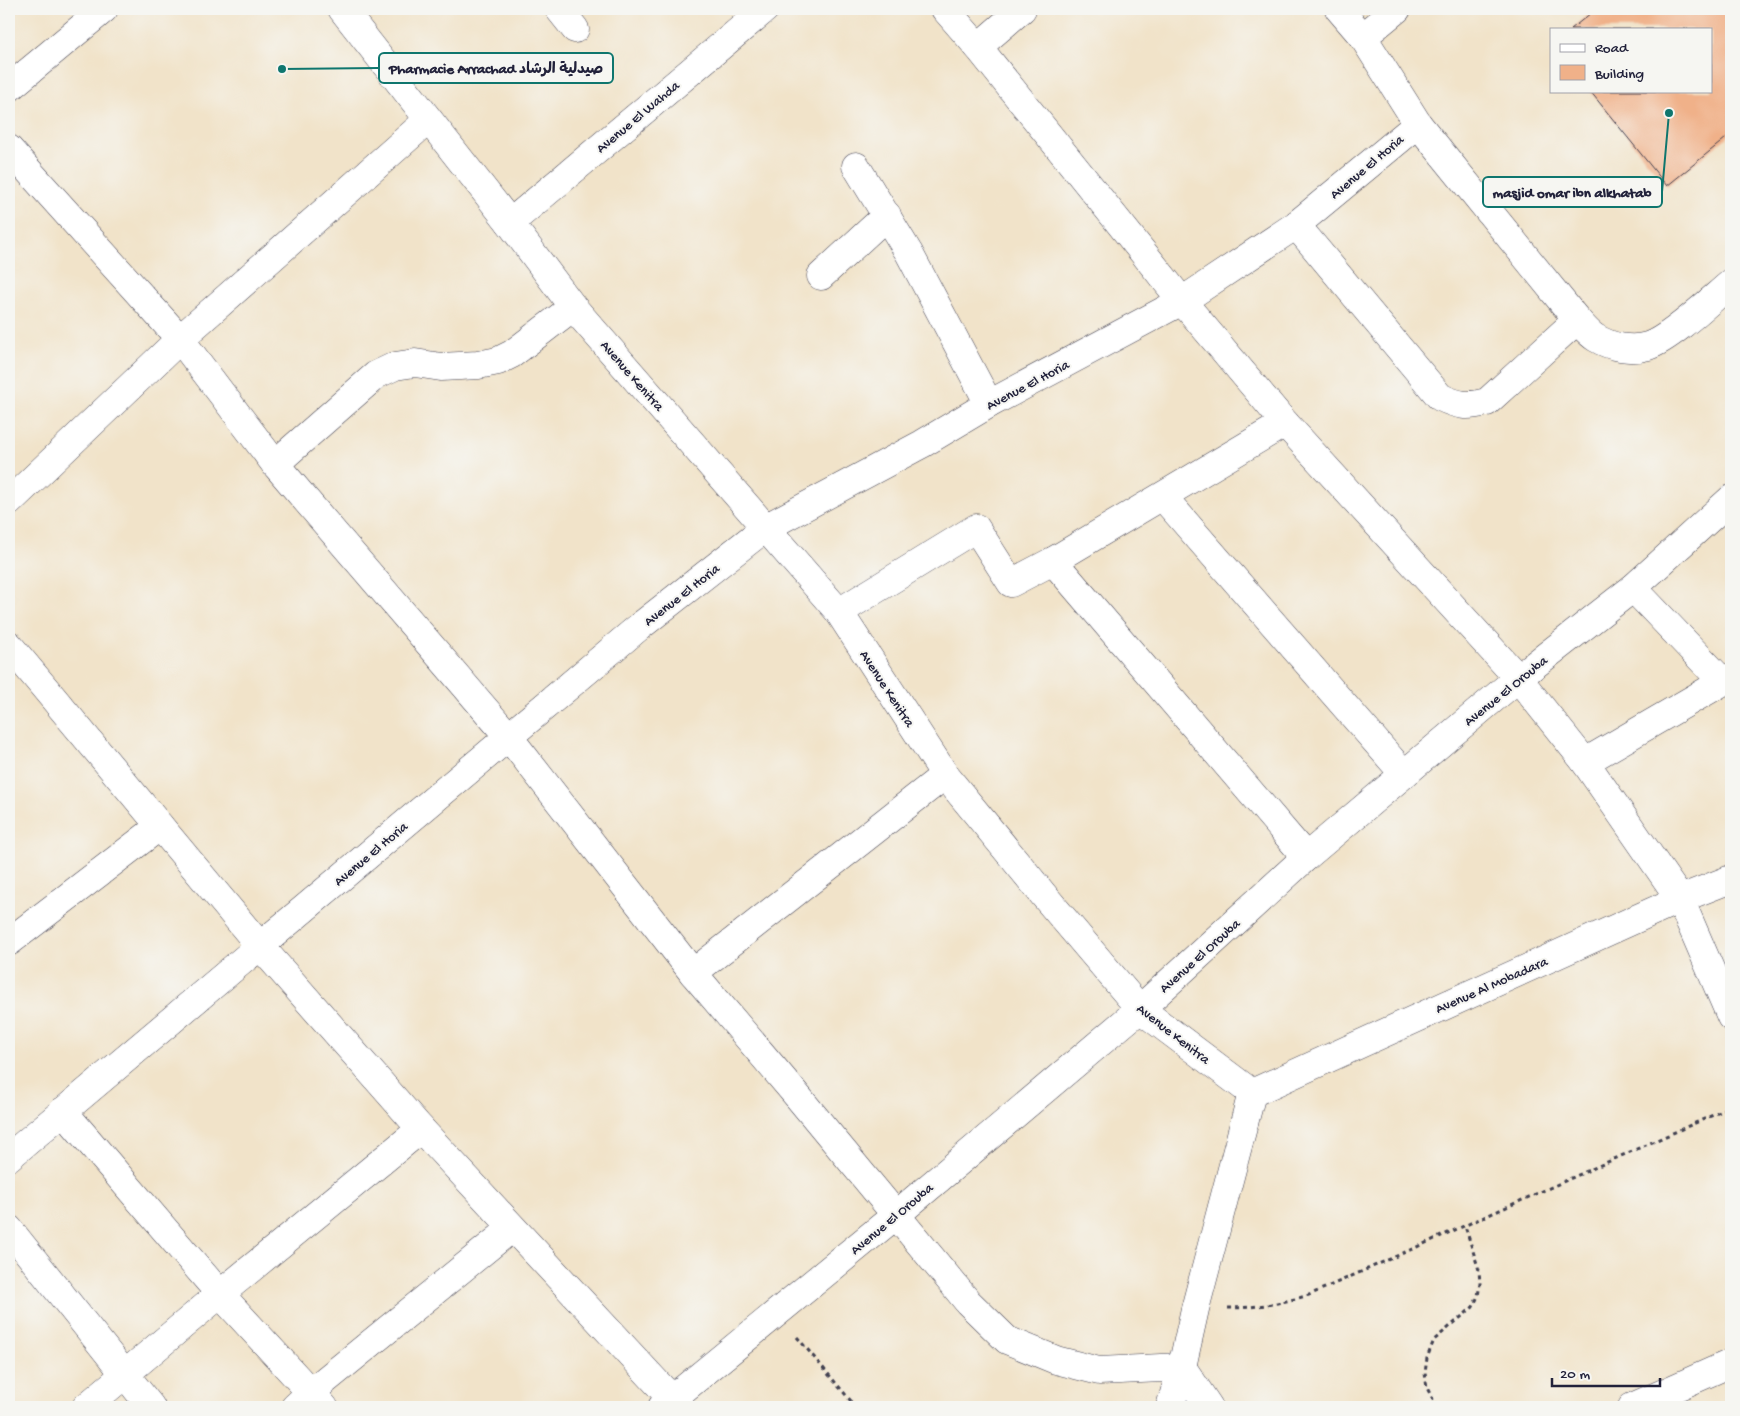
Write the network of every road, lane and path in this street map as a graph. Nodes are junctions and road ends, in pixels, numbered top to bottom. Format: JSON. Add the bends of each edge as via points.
{"nodes":[{"id":1,"x":104,"y":9,"type":"edge"},
{"id":2,"x":765,"y":9,"type":"edge"},
{"id":3,"x":945,"y":9,"type":"edge"},
{"id":4,"x":1022,"y":9,"type":"edge"},
{"id":5,"x":1339,"y":9,"type":"edge"},
{"id":6,"x":1397,"y":9,"type":"edge"},
{"id":7,"x":353,"y":13,"type":"edge"},
{"id":8,"x":1362,"y":37,"type":"junction"},
{"id":9,"x":978,"y":47,"type":"junction"},
{"id":10,"x":9,"y":88,"type":"edge"},
{"id":11,"x":428,"y":120,"type":"junction"},
{"id":12,"x":1418,"y":124,"type":"junction"},
{"id":13,"x":9,"y":149,"type":"edge"},
{"id":14,"x":856,"y":166,"type":"dead end"},
{"id":15,"x":887,"y":215,"type":"junction"},
{"id":16,"x":510,"y":223,"type":"junction"},
{"id":17,"x":1296,"y":225,"type":"junction"},
{"id":18,"x":821,"y":276,"type":"dead end"},
{"id":19,"x":1731,"y":283,"type":"edge"},
{"id":20,"x":1182,"y":302,"type":"junction"},
{"id":21,"x":573,"y":307,"type":"junction"},
{"id":22,"x":1577,"y":320,"type":"junction"},
{"id":23,"x":180,"y":339,"type":"junction"},
{"id":24,"x":989,"y":404,"type":"junction"},
{"id":25,"x":1285,"y":423,"type":"junction"},
{"id":26,"x":275,"y":464,"type":"junction"},
{"id":27,"x":1163,"y":497,"type":"junction"},
{"id":28,"x":1731,"y":499,"type":"edge"},
{"id":29,"x":9,"y":502,"type":"edge"},
{"id":30,"x":765,"y":528,"type":"junction"},
{"id":31,"x":1053,"y":561,"type":"junction"},
{"id":32,"x":1633,"y":588,"type":"junction"},
{"id":33,"x":839,"y":612,"type":"junction"},
{"id":34,"x":9,"y":645,"type":"edge"},
{"id":35,"x":1518,"y":678,"type":"junction"},
{"id":36,"x":1727,"y":679,"type":"edge"},
{"id":37,"x":508,"y":736,"type":"junction"},
{"id":38,"x":1585,"y":762,"type":"junction"},
{"id":39,"x":1404,"y":774,"type":"junction"},
{"id":40,"x":944,"y":775,"type":"junction"},
{"id":41,"x":160,"y":826,"type":"junction"},
{"id":42,"x":1306,"y":857,"type":"junction"},
{"id":43,"x":1731,"y":879,"type":"edge"},
{"id":44,"x":1680,"y":898,"type":"junction"},
{"id":45,"x":9,"y":942,"type":"edge"},
{"id":46,"x":260,"y":946,"type":"junction"},
{"id":47,"x":693,"y":973,"type":"junction"},
{"id":48,"x":1140,"y":1009,"type":"junction"},
{"id":49,"x":1731,"y":1017,"type":"edge"},
{"id":50,"x":1252,"y":1093,"type":"junction"},
{"id":51,"x":1731,"y":1107,"type":"edge"},
{"id":52,"x":63,"y":1110,"type":"junction"},
{"id":53,"x":421,"y":1129,"type":"junction"},
{"id":54,"x":11,"y":1149,"type":"edge"},
{"id":55,"x":896,"y":1215,"type":"junction"},
{"id":56,"x":1465,"y":1226,"type":"junction"},
{"id":57,"x":512,"y":1228,"type":"junction"},
{"id":58,"x":9,"y":1229,"type":"edge"},
{"id":59,"x":220,"y":1294,"type":"junction"},
{"id":60,"x":1195,"y":1309,"type":"junction"},
{"id":61,"x":776,"y":1313,"type":"junction"},
{"id":62,"x":1731,"y":1362,"type":"edge"},
{"id":63,"x":1182,"y":1367,"type":"junction"},
{"id":64,"x":126,"y":1375,"type":"junction"},
{"id":65,"x":310,"y":1402,"type":"edge"},
{"id":66,"x":671,"y":1405,"type":"edge"},
{"id":67,"x":86,"y":1407,"type":"edge"},
{"id":68,"x":151,"y":1407,"type":"edge"},
{"id":69,"x":856,"y":1407,"type":"edge"},
{"id":70,"x":1170,"y":1407,"type":"edge"},
{"id":71,"x":1209,"y":1407,"type":"edge"},
{"id":72,"x":1438,"y":1407,"type":"edge"},
{"id":73,"x":1632,"y":1407,"type":"edge"}],
"edges":[{"from":1,"to":10,"type":"street"},
{"from":2,"to":16,"type":"street","name":"Avenue El Wahda"},
{"from":3,"to":9,"type":"street"},
{"from":4,"to":9,"type":"street"},
{"from":5,"to":8,"type":"street"},
{"from":6,"to":8,"type":"street"},
{"from":7,"to":11,"type":"street","name":"Avenue Kenitra"},
{"from":8,"to":12,"type":"street"},
{"from":9,"to":20,"type":"street"},
{"from":11,"to":16,"type":"street","name":"Avenue Kenitra"},
{"from":11,"to":23,"type":"street"},
{"from":12,"to":17,"type":"street","name":"Avenue El Horia"},
{"from":12,"to":22,"type":"street"},
{"from":13,"to":23,"type":"street"},
{"from":14,"to":15,"type":"street"},
{"from":15,"to":18,"type":"street"},
{"from":15,"to":24,"type":"street"},
{"from":16,"to":21,"type":"street","name":"Avenue Kenitra"},
{"from":17,"to":20,"type":"street","name":"Avenue El Horia"},
{"from":17,"to":22,"type":"street","via":[[1440,397],[1456,405],[1472,406],[1487,402]]},
{"from":19,"to":22,"type":"street","via":[[1670,334],[1649,346],[1631,349],[1614,346],[1596,338]]},
{"from":20,"to":24,"type":"street","name":"Avenue El Horia"},
{"from":20,"to":25,"type":"street"},
{"from":21,"to":26,"type":"street","via":[[498,361],[441,367],[415,363],[395,366],[376,375]]},
{"from":21,"to":30,"type":"street","name":"Avenue Kenitra"},
{"from":23,"to":26,"type":"street"},
{"from":23,"to":29,"type":"street"},
{"from":24,"to":30,"type":"street","name":"Avenue El Horia","via":[[922,444]]},
{"from":25,"to":27,"type":"street"},
{"from":25,"to":35,"type":"street"},
{"from":26,"to":37,"type":"street"},
{"from":27,"to":31,"type":"street"},
{"from":27,"to":39,"type":"street"},
{"from":28,"to":32,"type":"street","name":"Avenue El Orouba"},
{"from":30,"to":33,"type":"street","name":"Avenue Kenitra"},
{"from":30,"to":37,"type":"street","name":"Avenue El Horia","via":[[638,627]]},
{"from":31,"to":33,"type":"street","via":[[1011,583],[976,528]]},
{"from":31,"to":42,"type":"street"},
{"from":32,"to":35,"type":"street","name":"Avenue El Orouba"},
{"from":32,"to":36,"type":"street"},
{"from":33,"to":40,"type":"street","name":"Avenue Kenitra"},
{"from":34,"to":41,"type":"street"},
{"from":35,"to":38,"type":"street"},
{"from":35,"to":39,"type":"street","name":"Avenue El Orouba"},
{"from":36,"to":38,"type":"street"},
{"from":37,"to":46,"type":"street","name":"Avenue El Horia"},
{"from":37,"to":47,"type":"street"},
{"from":38,"to":44,"type":"street"},
{"from":39,"to":42,"type":"street","name":"Avenue El Orouba"},
{"from":40,"to":47,"type":"street"},
{"from":40,"to":48,"type":"street","name":"Avenue Kenitra"},
{"from":41,"to":45,"type":"street"},
{"from":41,"to":46,"type":"street"},
{"from":42,"to":48,"type":"street","name":"Avenue El Orouba"},
{"from":43,"to":44,"type":"street","name":"Avenue Al Mobadara"},
{"from":44,"to":49,"type":"street"},
{"from":44,"to":50,"type":"street","name":"Avenue Al Mobadara"},
{"from":46,"to":52,"type":"street","name":"Avenue El Horia"},
{"from":46,"to":53,"type":"street"},
{"from":47,"to":55,"type":"street"},
{"from":48,"to":50,"type":"street","name":"Avenue Kenitra"},
{"from":48,"to":55,"type":"street","name":"Avenue El Orouba"},
{"from":50,"to":60,"type":"street"},
{"from":51,"to":56,"type":"path"},
{"from":52,"to":54,"type":"street","name":"Avenue El Horia"},
{"from":52,"to":59,"type":"street"},
{"from":53,"to":57,"type":"street"},
{"from":53,"to":59,"type":"street"},
{"from":55,"to":61,"type":"street","name":"Avenue El Orouba"},
{"from":55,"to":63,"type":"street","via":[[968,1302],[1007,1340],[1056,1360],[1099,1371]]},
{"from":56,"to":60,"type":"path","via":[[1309,1295],[1283,1303],[1249,1308]]},
{"from":56,"to":72,"type":"path","via":[[1480,1270],[1480,1284],[1473,1307],[1434,1340],[1427,1358],[1428,1388]]},
{"from":57,"to":65,"type":"street"},
{"from":57,"to":66,"type":"street"},
{"from":58,"to":64,"type":"street"},
{"from":59,"to":64,"type":"street"},
{"from":59,"to":65,"type":"street"},
{"from":60,"to":63,"type":"street"},
{"from":61,"to":66,"type":"street","name":"Avenue El Orouba"},
{"from":61,"to":69,"type":"path"},
{"from":62,"to":73,"type":"street"},
{"from":63,"to":70,"type":"street"},
{"from":63,"to":71,"type":"street"},
{"from":64,"to":67,"type":"street"},
{"from":64,"to":68,"type":"street"}]}
